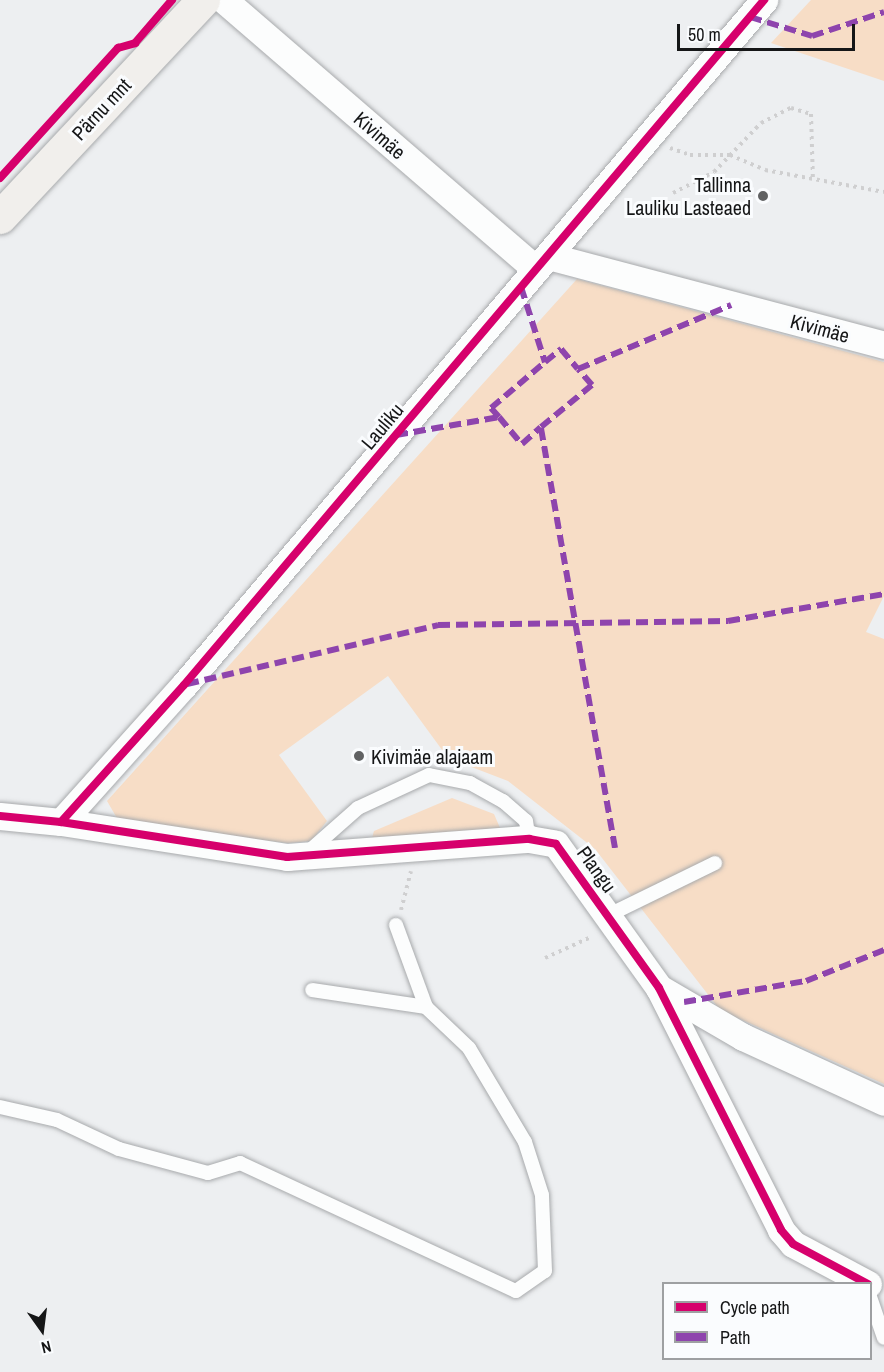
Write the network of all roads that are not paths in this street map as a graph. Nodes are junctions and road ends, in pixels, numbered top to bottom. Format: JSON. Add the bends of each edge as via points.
{"nodes":[{"id":1,"x":203,"y":0,"type":"edge"},
{"id":2,"x":224,"y":0,"type":"edge"},
{"id":3,"x":764,"y":0,"type":"edge"},
{"id":4,"x":0,"y":218,"type":"edge"},
{"id":5,"x":542,"y":262,"type":"junction"},
{"id":6,"x":884,"y":345,"type":"edge"},
{"id":7,"x":0,"y":816,"type":"edge"},
{"id":8,"x":61,"y":822,"type":"junction"},
{"id":9,"x":529,"y":838,"type":"junction"},
{"id":10,"x":303,"y":856,"type":"junction"},
{"id":11,"x":715,"y":863,"type":"dead end"},
{"id":12,"x":613,"y":920,"type":"junction"},
{"id":13,"x":396,"y":925,"type":"road end"},
{"id":14,"x":659,"y":988,"type":"junction"},
{"id":15,"x":312,"y":990,"type":"dead end"},
{"id":16,"x":426,"y":1007,"type":"junction"},
{"id":17,"x":884,"y":1102,"type":"edge"},
{"id":18,"x":0,"y":1107,"type":"edge"},
{"id":19,"x":861,"y":1282,"type":"edge"},
{"id":20,"x":872,"y":1294,"type":"edge"},
{"id":21,"x":884,"y":1338,"type":"edge"}],
"edges":[{"from":1,"to":4,"type":"main road","name":"Pärnu mnt"},
{"from":2,"to":5,"type":"street","name":"Kivimäe"},
{"from":3,"to":5,"type":"street","name":"Lauliku"},
{"from":5,"to":6,"type":"street","name":"Kivimäe"},
{"from":5,"to":8,"type":"street","name":"Lauliku"},
{"from":7,"to":8,"type":"street"},
{"from":8,"to":10,"type":"street","name":"Plangu"},
{"from":9,"to":10,"type":"street","name":"Plangu"},
{"from":9,"to":10,"type":"lane","via":[[526,821],[503,801],[470,783],[429,775],[358,808]]},
{"from":9,"to":12,"type":"street","name":"Plangu","via":[[556,844]]},
{"from":11,"to":12,"type":"lane"},
{"from":12,"to":14,"type":"street","name":"Plangu"},
{"from":13,"to":16,"type":"lane"},
{"from":14,"to":17,"type":"street","name":"Plangu","via":[[743,1037]]},
{"from":14,"to":19,"type":"street","name":"Plangu","via":[[781,1230],[793,1244]]},
{"from":15,"to":16,"type":"lane"},
{"from":16,"to":18,"type":"lane","via":[[469,1048],[525,1142],[542,1195],[548,1245],[545,1271],[516,1292],[240,1162],[208,1173],[119,1149],[57,1120]]},
{"from":20,"to":21,"type":"lane"}]}
